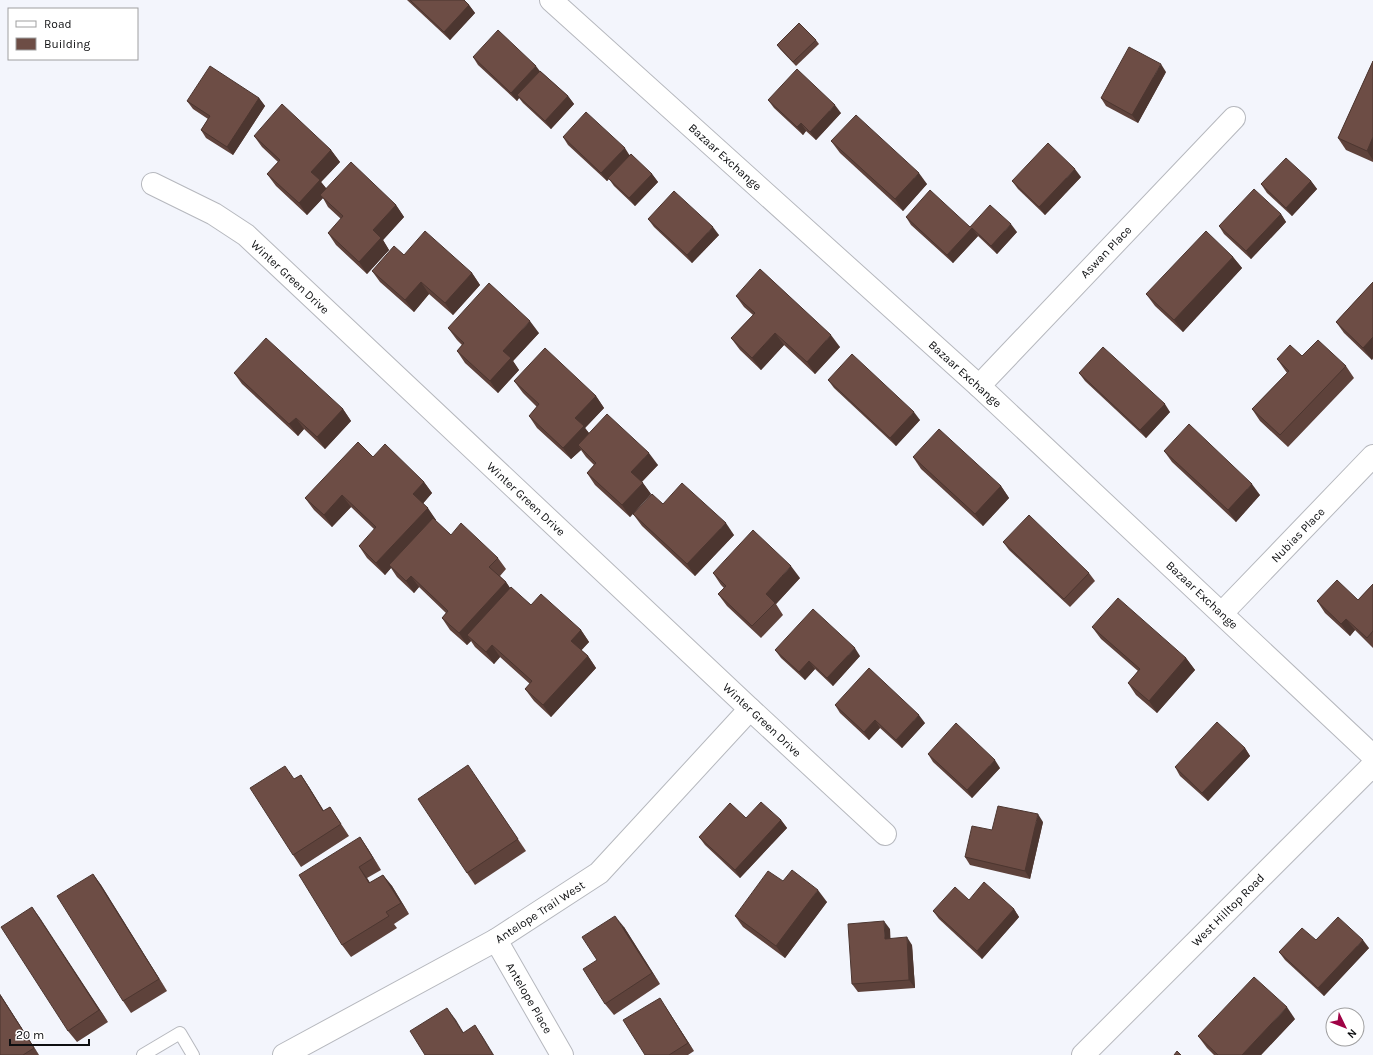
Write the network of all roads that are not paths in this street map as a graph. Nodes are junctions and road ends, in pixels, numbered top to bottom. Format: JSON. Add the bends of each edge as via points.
{"nodes":[{"id":1,"x":559,"y":3,"type":"edge"},
{"id":2,"x":1234,"y":118,"type":"dead end"},
{"id":3,"x":153,"y":184,"type":"dead end"},
{"id":4,"x":979,"y":386,"type":"junction"},
{"id":5,"x":1373,"y":456,"type":"edge"},
{"id":6,"x":1222,"y":614,"type":"junction"},
{"id":7,"x":750,"y":709,"type":"junction"},
{"id":8,"x":1373,"y":756,"type":"edge"},
{"id":9,"x":1373,"y":765,"type":"edge"},
{"id":10,"x":885,"y":834,"type":"dead end"},
{"id":11,"x":496,"y":940,"type":"junction"},
{"id":12,"x":287,"y":1054,"type":"edge"},
{"id":13,"x":143,"y":1055,"type":"edge"},
{"id":14,"x":193,"y":1055,"type":"edge"},
{"id":15,"x":562,"y":1055,"type":"edge"},
{"id":16,"x":1083,"y":1055,"type":"edge"}],
"edges":[{"from":1,"to":4,"type":"street","name":"Bazaar Exchange"},
{"from":2,"to":4,"type":"street","name":"Aswan Place"},
{"from":3,"to":7,"type":"street","name":"Winter Green Drive","via":[[214,214],[246,235]]},
{"from":4,"to":6,"type":"street","name":"Bazaar Exchange"},
{"from":5,"to":6,"type":"street","name":"Nubias Place"},
{"from":6,"to":8,"type":"street","name":"Bazaar Exchange"},
{"from":7,"to":10,"type":"street","name":"Winter Green Drive"},
{"from":7,"to":11,"type":"street","name":"Antelope Trail West","via":[[599,873]]},
{"from":9,"to":16,"type":"street","name":"West Hilltop Road"},
{"from":11,"to":12,"type":"street","name":"Antelope Trail West"},
{"from":11,"to":15,"type":"street","name":"Antelope Place"},
{"from":13,"to":14,"type":"lane","via":[[180,1033]]}]}
